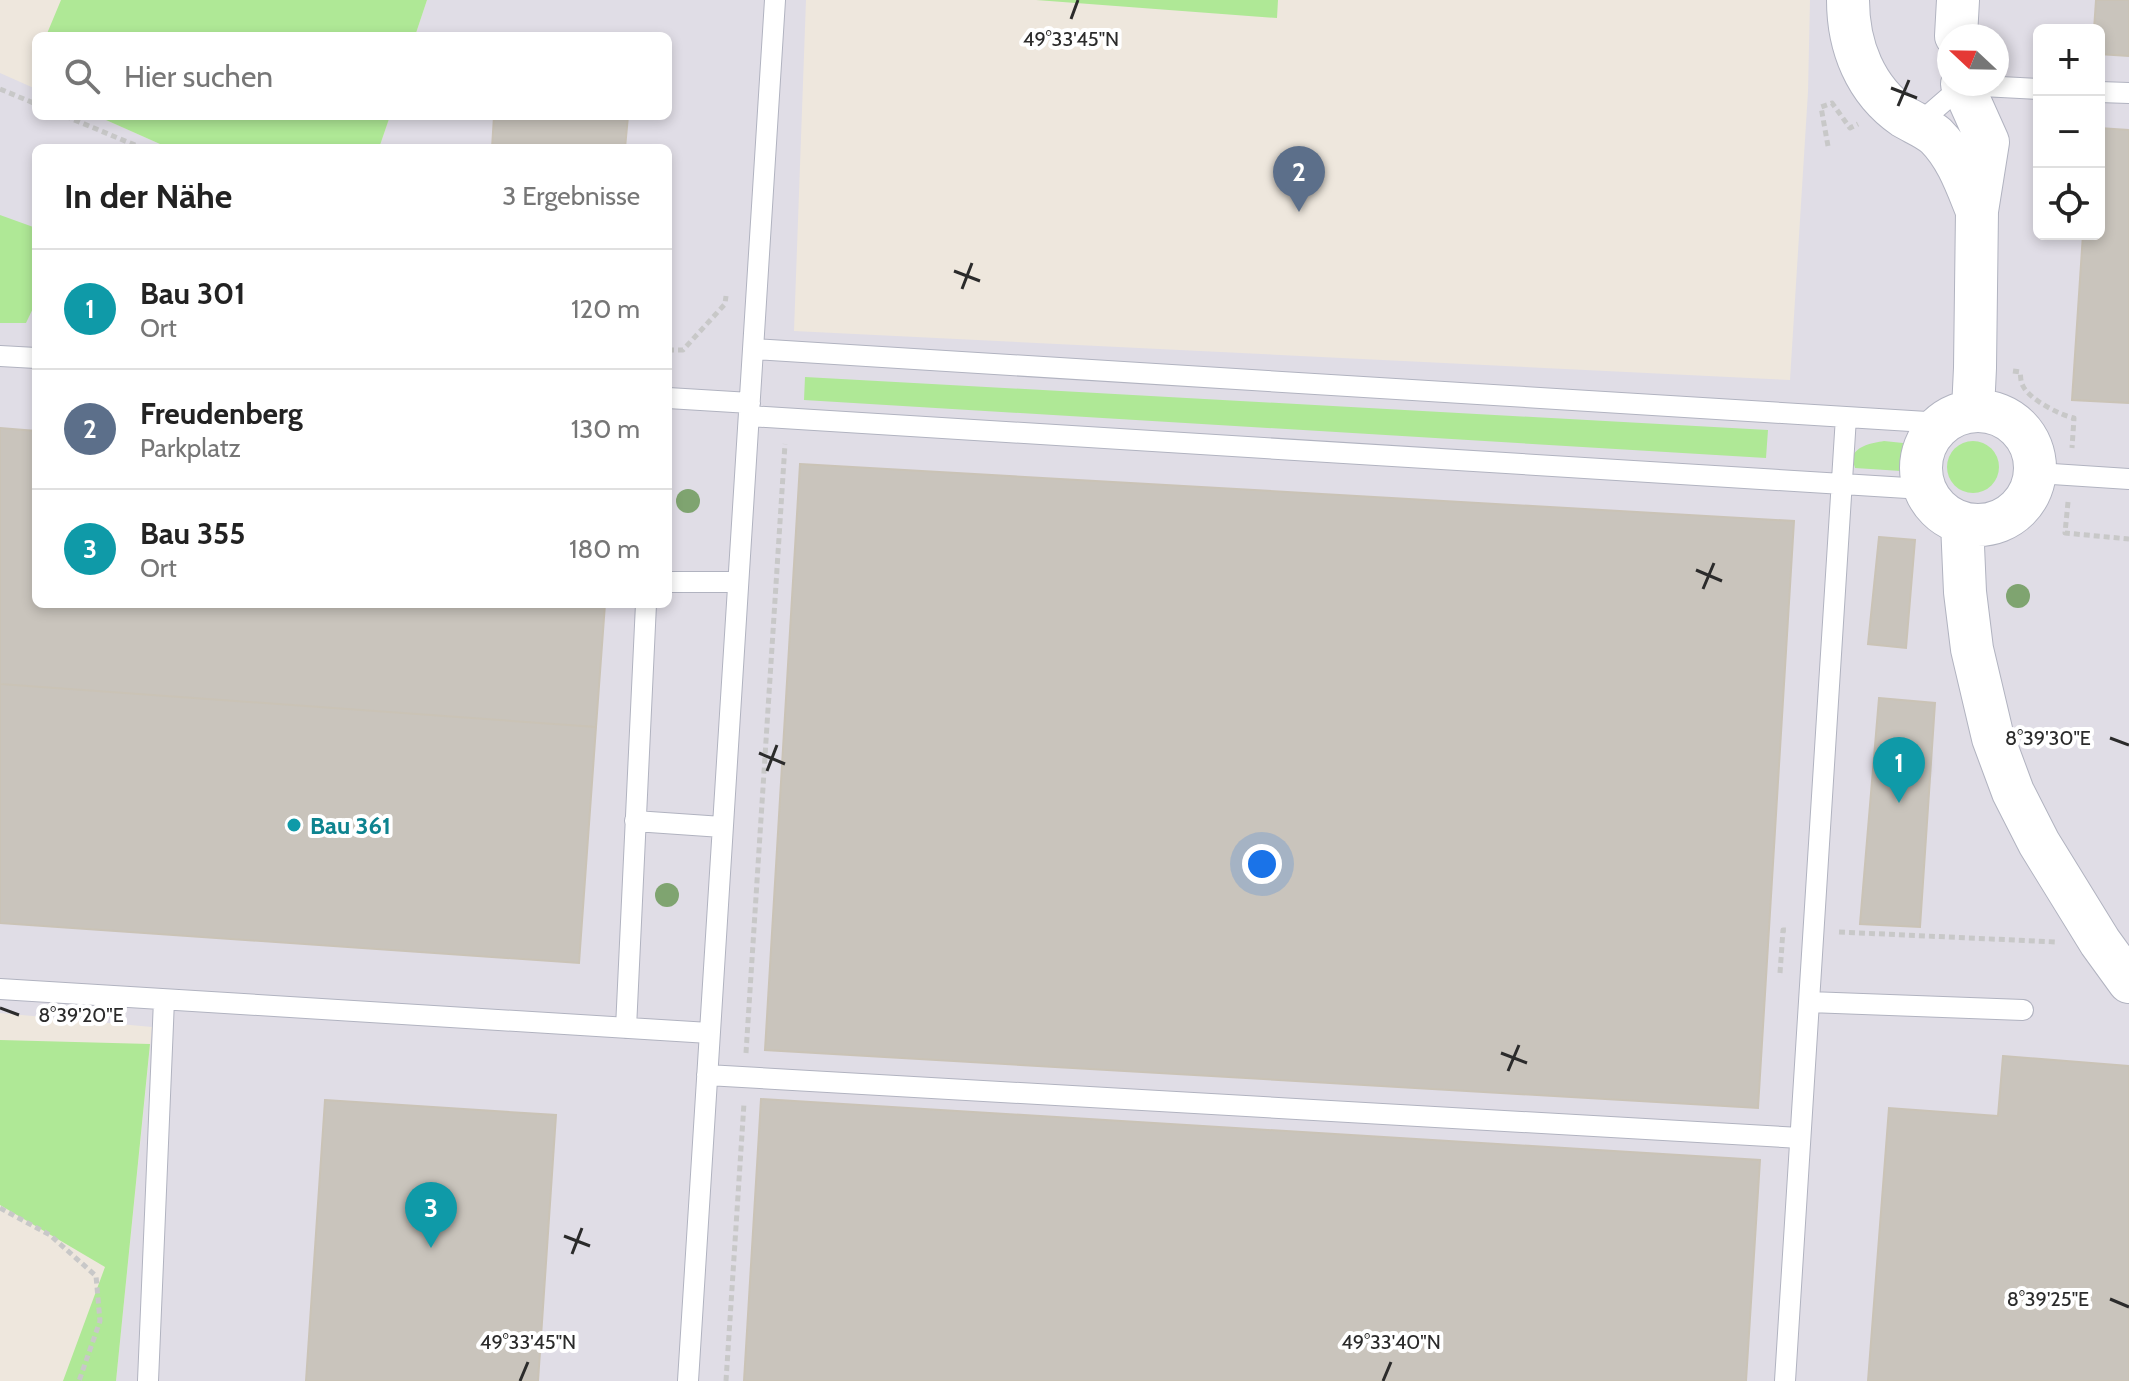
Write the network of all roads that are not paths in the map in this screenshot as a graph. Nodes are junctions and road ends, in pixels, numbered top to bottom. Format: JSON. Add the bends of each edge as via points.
{"nodes":[{"id":1,"x":775,"y":0,"type":"edge"},
{"id":2,"x":1848,"y":0,"type":"edge"},
{"id":3,"x":1958,"y":0,"type":"edge"},
{"id":4,"x":1957,"y":24,"type":"edge"},
{"id":5,"x":2009,"y":87,"type":"edge"},
{"id":6,"x":2033,"y":89,"type":"edge"},
{"id":7,"x":2105,"y":92,"type":"edge"},
{"id":8,"x":2129,"y":93,"type":"edge"},
{"id":9,"x":1950,"y":96,"type":"edge"},
{"id":10,"x":1968,"y":96,"type":"edge"},
{"id":11,"x":1918,"y":124,"type":"junction"},
{"id":12,"x":1977,"y":211,"type":"junction"},
{"id":13,"x":753,"y":349,"type":"junction"},
{"id":14,"x":0,"y":356,"type":"edge"},
{"id":15,"x":32,"y":358,"type":"edge"},
{"id":16,"x":672,"y":399,"type":"edge"},
{"id":17,"x":749,"y":409,"type":"junction"},
{"id":18,"x":1958,"y":416,"type":"junction"},
{"id":19,"x":1846,"y":417,"type":"junction"},
{"id":20,"x":2037,"y":473,"type":"junction"},
{"id":21,"x":2129,"y":479,"type":"edge"},
{"id":22,"x":1842,"y":484,"type":"junction"},
{"id":23,"x":1923,"y":489,"type":"junction"},
{"id":24,"x":1962,"y":523,"type":"junction"},
{"id":25,"x":672,"y":582,"type":"edge"},
{"id":26,"x":738,"y":582,"type":"junction"},
{"id":27,"x":646,"y":608,"type":"edge"},
{"id":28,"x":635,"y":821,"type":"junction"},
{"id":29,"x":722,"y":827,"type":"junction"},
{"id":30,"x":2129,"y":982,"type":"edge"},
{"id":31,"x":0,"y":989,"type":"edge"},
{"id":32,"x":164,"y":1000,"type":"junction"},
{"id":33,"x":1809,"y":1002,"type":"junction"},
{"id":34,"x":2023,"y":1010,"type":"dead end"},
{"id":35,"x":626,"y":1028,"type":"junction"},
{"id":36,"x":709,"y":1033,"type":"junction"},
{"id":37,"x":707,"y":1075,"type":"junction"},
{"id":38,"x":1800,"y":1138,"type":"junction"},
{"id":39,"x":148,"y":1381,"type":"edge"},
{"id":40,"x":688,"y":1381,"type":"edge"},
{"id":41,"x":1785,"y":1381,"type":"edge"}],
"edges":[{"from":1,"to":13,"type":"lane"},
{"from":2,"to":11,"type":"street","via":[[1848,23],[1867,78],[1880,96]]},
{"from":3,"to":4,"type":"street"},
{"from":5,"to":6,"type":"lane"},
{"from":7,"to":8,"type":"lane"},
{"from":9,"to":11,"type":"lane"},
{"from":10,"to":12,"type":"street","via":[[1988,142]]},
{"from":11,"to":12,"type":"street","via":[[1935,135],[1958,164]]},
{"from":12,"to":18,"type":"street","via":[[1975,368]]},
{"from":13,"to":17,"type":"lane"},
{"from":13,"to":19,"type":"lane"},
{"from":14,"to":15,"type":"lane"},
{"from":16,"to":17,"type":"lane"},
{"from":17,"to":22,"type":"lane","via":[[786,418]]},
{"from":17,"to":26,"type":"lane"},
{"from":18,"to":19,"type":"lane"},
{"from":18,"to":20,"type":"street","via":[[2001,415],[2015,423],[2024,433]]},
{"from":18,"to":23,"type":"street","via":[[1929,437],[1920,471]]},
{"from":19,"to":22,"type":"lane"},
{"from":20,"to":21,"type":"lane"},
{"from":20,"to":24,"type":"street","via":[[2028,495],[2010,515],[1983,525]]},
{"from":22,"to":23,"type":"lane"},
{"from":22,"to":33,"type":"lane"},
{"from":23,"to":24,"type":"street","via":[[1944,514]]},
{"from":24,"to":30,"type":"street","via":[[1972,649],[1993,738],[2039,843]]},
{"from":25,"to":26,"type":"lane"},
{"from":26,"to":29,"type":"lane"},
{"from":27,"to":28,"type":"lane"},
{"from":28,"to":29,"type":"lane"},
{"from":28,"to":35,"type":"lane"},
{"from":29,"to":36,"type":"lane"},
{"from":31,"to":32,"type":"lane"},
{"from":32,"to":35,"type":"lane"},
{"from":32,"to":39,"type":"lane"},
{"from":33,"to":34,"type":"lane"},
{"from":33,"to":38,"type":"lane"},
{"from":35,"to":36,"type":"lane"},
{"from":36,"to":37,"type":"lane"},
{"from":37,"to":38,"type":"lane"},
{"from":37,"to":40,"type":"lane"},
{"from":38,"to":41,"type":"lane"}]}
